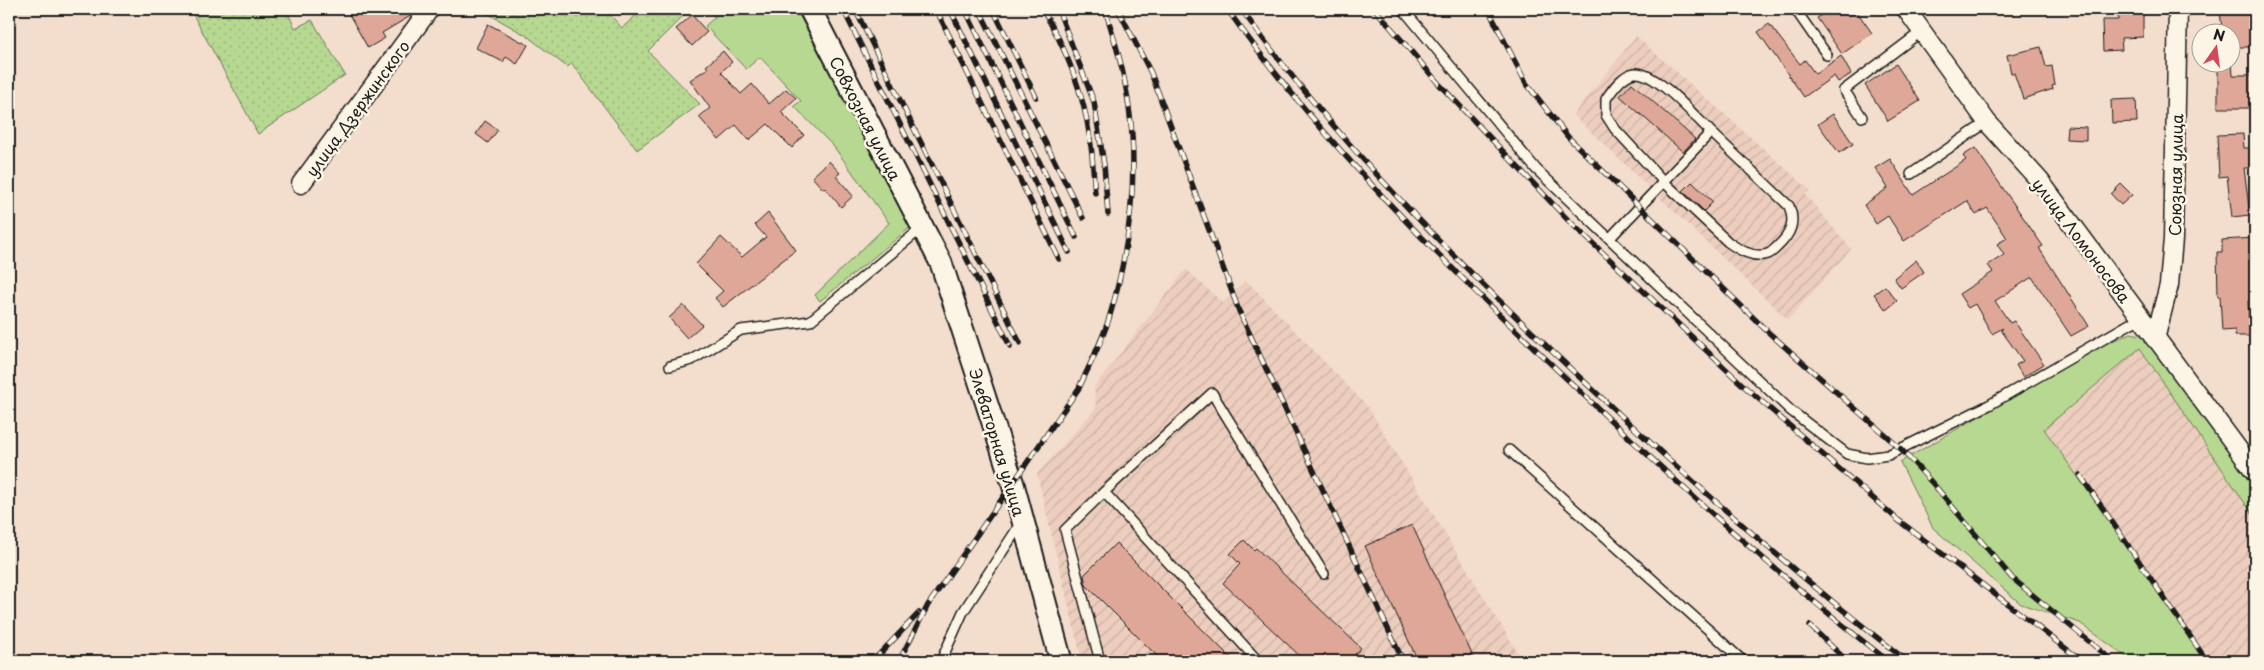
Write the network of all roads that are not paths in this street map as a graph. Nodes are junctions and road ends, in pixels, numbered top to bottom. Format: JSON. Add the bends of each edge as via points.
{"nodes":[{"id":1,"x":427,"y":9,"type":"edge"},
{"id":2,"x":810,"y":9,"type":"edge"},
{"id":3,"x":1402,"y":9,"type":"edge"},
{"id":4,"x":1795,"y":9,"type":"edge"},
{"id":5,"x":1906,"y":9,"type":"edge"},
{"id":6,"x":2178,"y":9,"type":"edge"},
{"id":7,"x":1922,"y":31,"type":"junction"},
{"id":8,"x":1827,"y":55,"type":"dead end"},
{"id":9,"x":1862,"y":117,"type":"dead end"},
{"id":10,"x":1987,"y":122,"type":"junction"},
{"id":11,"x":1711,"y":132,"type":"junction"},
{"id":12,"x":1911,"y":174,"type":"dead end"},
{"id":13,"x":1664,"y":182,"type":"junction"},
{"id":14,"x":301,"y":184,"type":"dead end"},
{"id":15,"x":923,"y":227,"type":"junction"},
{"id":16,"x":1610,"y":238,"type":"junction"},
{"id":17,"x":2140,"y":318,"type":"junction"},
{"id":18,"x":2155,"y":339,"type":"junction"},
{"id":19,"x":670,"y":366,"type":"dead end"},
{"id":20,"x":1509,"y":450,"type":"dead end"},
{"id":21,"x":2255,"y":472,"type":"edge"},
{"id":22,"x":1104,"y":492,"type":"junction"},
{"id":23,"x":1023,"y":520,"type":"junction"},
{"id":24,"x":1324,"y":574,"type":"dead end"},
{"id":25,"x":941,"y":661,"type":"edge"},
{"id":26,"x":1061,"y":661,"type":"edge"},
{"id":27,"x":1100,"y":661,"type":"edge"},
{"id":28,"x":1258,"y":661,"type":"edge"},
{"id":29,"x":1743,"y":661,"type":"edge"}],
"edges":[{"from":1,"to":14,"type":"street","name":"улица Дзержинского"},
{"from":2,"to":15,"type":"street","name":"Совхозная улица"},
{"from":3,"to":16,"type":"lane","via":[[1536,169]]},
{"from":4,"to":8,"type":"lane"},
{"from":5,"to":7,"type":"street","name":"улица Ломоносова"},
{"from":6,"to":18,"type":"street","name":"Союзная улица","via":[[2173,239],[2168,294]]},
{"from":7,"to":9,"type":"lane","via":[[1844,90]]},
{"from":7,"to":10,"type":"street","name":"улица Ломоносова"},
{"from":10,"to":12,"type":"lane"},
{"from":10,"to":17,"type":"street","name":"улица Ломоносова","via":[[2040,181]]},
{"from":11,"to":13,"type":"lane"},
{"from":11,"to":13,"type":"lane","via":[[1655,79],[1643,74],[1625,77],[1610,92],[1605,107],[1609,122]]},
{"from":11,"to":13,"type":"lane","via":[[1789,206],[1793,215],[1790,234],[1769,254],[1738,250]]},
{"from":13,"to":16,"type":"lane"},
{"from":15,"to":19,"type":"lane","via":[[810,321],[741,330],[692,360]]},
{"from":15,"to":23,"type":"street","name":"Элеваторная улица","via":[[941,263]]},
{"from":16,"to":17,"type":"lane","via":[[1790,410],[1847,454],[1860,458],[1888,455],[1981,409]]},
{"from":17,"to":18,"type":"street","name":"улица Ломоносова"},
{"from":18,"to":21,"type":"street","name":"улица Ломоносова"},
{"from":20,"to":29,"type":"lane"},
{"from":22,"to":24,"type":"lane","via":[[1212,393]]},
{"from":22,"to":27,"type":"lane","via":[[1065,530]]},
{"from":22,"to":28,"type":"lane"},
{"from":23,"to":25,"type":"lane","via":[[963,612]]},
{"from":23,"to":26,"type":"street","name":"Элеваторная улица"}]}
